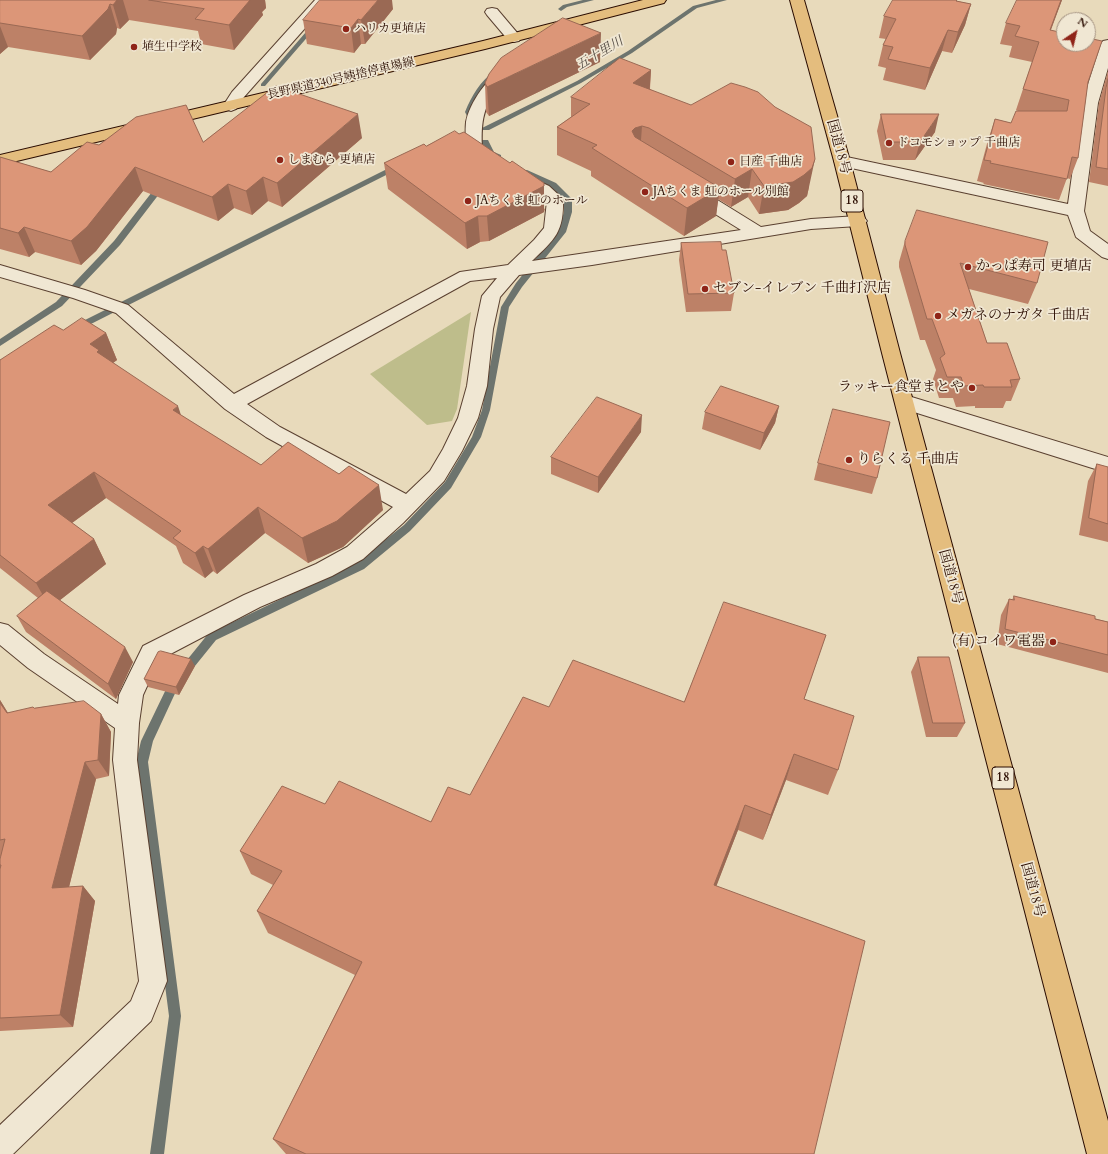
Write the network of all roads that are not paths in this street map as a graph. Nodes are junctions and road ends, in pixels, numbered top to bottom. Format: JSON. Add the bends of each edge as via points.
{"nodes":[{"id":1,"x":323,"y":0,"type":"edge"},
{"id":2,"x":659,"y":0,"type":"edge"},
{"id":3,"x":797,"y":0,"type":"edge"},
{"id":4,"x":492,"y":12,"type":"dead end"},
{"id":5,"x":561,"y":25,"type":"junction"},
{"id":6,"x":514,"y":38,"type":"junction"},
{"id":7,"x":1108,"y":44,"type":"edge"},
{"id":8,"x":538,"y":49,"type":"edge"},
{"id":9,"x":520,"y":63,"type":"edge"},
{"id":10,"x":231,"y":106,"type":"junction"},
{"id":11,"x":0,"y":160,"type":"edge"},
{"id":12,"x":842,"y":161,"type":"junction"},
{"id":13,"x":680,"y":185,"type":"edge"},
{"id":14,"x":1076,"y":210,"type":"junction"},
{"id":15,"x":858,"y":221,"type":"junction"},
{"id":16,"x":759,"y":233,"type":"junction"},
{"id":17,"x":1108,"y":253,"type":"edge"},
{"id":18,"x":514,"y":269,"type":"junction"},
{"id":19,"x":0,"y":271,"type":"edge"},
{"id":20,"x":905,"y":402,"type":"junction"},
{"id":21,"x":232,"y":404,"type":"junction"},
{"id":22,"x":1108,"y":465,"type":"edge"},
{"id":23,"x":408,"y":505,"type":"junction"},
{"id":24,"x":0,"y":632,"type":"edge"},
{"id":25,"x":127,"y":723,"type":"junction"},
{"id":26,"x":0,"y":1146,"type":"edge"},
{"id":27,"x":1102,"y":1154,"type":"edge"}],
"edges":[{"from":1,"to":10,"type":"street","via":[[237,95]]},
{"from":2,"to":5,"type":"main road","name":"長野県道340号姨捨停車場線"},
{"from":3,"to":12,"type":"main road","name":"国道18号","number":"18"},
{"from":4,"to":6,"type":"street"},
{"from":5,"to":6,"type":"main road","name":"長野県道340号姨捨停車場線"},
{"from":5,"to":8,"type":"street","via":[[556,36]]},
{"from":6,"to":10,"type":"main road","name":"長野県道340号姨捨停車場線"},
{"from":7,"to":14,"type":"street","via":[[1090,103]]},
{"from":9,"to":18,"type":"street","via":[[496,81],[484,95],[474,122],[474,150],[493,164],[555,199],[552,229]]},
{"from":10,"to":11,"type":"main road","name":"長野県道340号姨捨停車場線"},
{"from":12,"to":14,"type":"street"},
{"from":12,"to":15,"type":"main road","name":"国道18号","number":"18"},
{"from":13,"to":16,"type":"street"},
{"from":14,"to":17,"type":"street","via":[[1082,233]]},
{"from":15,"to":16,"type":"street","via":[[811,224]]},
{"from":15,"to":20,"type":"main road","name":"国道18号","number":"18"},
{"from":16,"to":18,"type":"street"},
{"from":18,"to":21,"type":"street","via":[[466,276]]},
{"from":18,"to":23,"type":"street","via":[[491,296],[477,386],[468,418],[436,476]]},
{"from":19,"to":21,"type":"street","via":[[116,307]]},
{"from":20,"to":22,"type":"street"},
{"from":20,"to":27,"type":"main road","name":"国道18号","number":"18"},
{"from":21,"to":23,"type":"street","via":[[273,432]]},
{"from":23,"to":25,"type":"street","via":[[355,553],[324,570],[252,601],[151,653],[131,695]]},
{"from":24,"to":25,"type":"street","via":[[36,661]]},
{"from":25,"to":26,"type":"street","via":[[125,760],[153,981],[141,1011]]}]}
